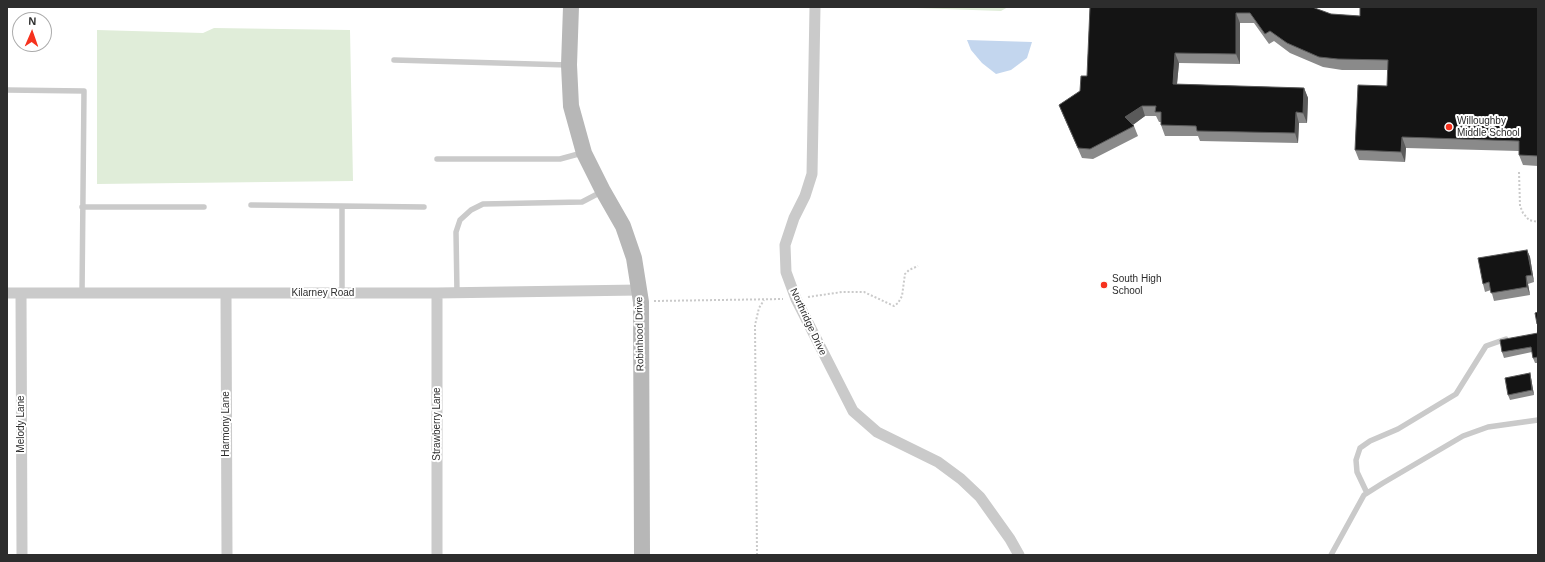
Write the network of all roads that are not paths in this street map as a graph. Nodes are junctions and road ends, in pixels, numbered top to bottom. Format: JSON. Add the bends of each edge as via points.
{"nodes":[{"id":1,"x":571,"y":7,"type":"edge"},
{"id":2,"x":815,"y":7,"type":"edge"},
{"id":3,"x":394,"y":60,"type":"dead end"},
{"id":4,"x":569,"y":65,"type":"junction"},
{"id":5,"x":7,"y":90,"type":"edge"},
{"id":6,"x":584,"y":153,"type":"junction"},
{"id":7,"x":437,"y":159,"type":"dead end"},
{"id":8,"x":603,"y":191,"type":"junction"},
{"id":9,"x":251,"y":205,"type":"dead end"},
{"id":10,"x":342,"y":206,"type":"junction"},
{"id":11,"x":82,"y":207,"type":"junction"},
{"id":12,"x":204,"y":207,"type":"dead end"},
{"id":13,"x":424,"y":207,"type":"dead end"},
{"id":14,"x":639,"y":290,"type":"junction"},
{"id":15,"x":7,"y":293,"type":"edge"},
{"id":16,"x":21,"y":293,"type":"junction"},
{"id":17,"x":342,"y":293,"type":"junction"},
{"id":18,"x":437,"y":293,"type":"junction"},
{"id":19,"x":457,"y":293,"type":"junction"},
{"id":20,"x":82,"y":294,"type":"junction"},
{"id":21,"x":226,"y":294,"type":"junction"},
{"id":22,"x":1516,"y":338,"type":"edge"},
{"id":23,"x":1538,"y":420,"type":"edge"},
{"id":24,"x":1367,"y":493,"type":"junction"},
{"id":25,"x":22,"y":555,"type":"edge"},
{"id":26,"x":226,"y":555,"type":"edge"},
{"id":27,"x":437,"y":555,"type":"edge"},
{"id":28,"x":642,"y":555,"type":"edge"},
{"id":29,"x":1019,"y":555,"type":"edge"},
{"id":30,"x":1331,"y":555,"type":"edge"}],
"edges":[{"from":1,"to":4,"type":"street","name":"Robinhood Drive"},
{"from":2,"to":29,"type":"street","name":"Northridge Drive","via":[[812,174],[806,196],[794,218],[785,245],[786,272],[796,298],[853,411],[877,432],[938,462],[961,479],[980,497],[1010,538]]},
{"from":3,"to":4,"type":"lane"},
{"from":4,"to":6,"type":"street","name":"Robinhood Drive","via":[[571,106]]},
{"from":5,"to":11,"type":"lane","via":[[84,91]]},
{"from":6,"to":7,"type":"lane","via":[[560,158]]},
{"from":6,"to":8,"type":"street","name":"Robinhood Drive"},
{"from":8,"to":14,"type":"street","name":"Robinhood Drive","via":[[623,226],[634,258]]},
{"from":8,"to":19,"type":"lane","via":[[582,202],[483,204],[471,210],[460,220],[456,232]]},
{"from":9,"to":10,"type":"lane"},
{"from":10,"to":13,"type":"lane"},
{"from":10,"to":17,"type":"lane"},
{"from":11,"to":12,"type":"lane"},
{"from":11,"to":20,"type":"lane"},
{"from":14,"to":19,"type":"street","name":"Kilarney Road"},
{"from":14,"to":28,"type":"street","name":"Robinhood Drive"},
{"from":15,"to":16,"type":"street","name":"Kilarney Road"},
{"from":16,"to":20,"type":"street","name":"Kilarney Road"},
{"from":16,"to":25,"type":"street","name":"Melody Lane"},
{"from":17,"to":18,"type":"street","name":"Kilarney Road"},
{"from":17,"to":21,"type":"street","name":"Kilarney Road"},
{"from":18,"to":19,"type":"street","name":"Kilarney Road"},
{"from":18,"to":27,"type":"street","name":"Strawberry Lane"},
{"from":20,"to":21,"type":"street","name":"Kilarney Road"},
{"from":21,"to":26,"type":"street","name":"Harmony Lane"},
{"from":22,"to":24,"type":"lane","via":[[1486,346],[1456,394],[1360,448],[1356,460],[1357,472]]},
{"from":23,"to":24,"type":"lane","via":[[1488,427],[1463,436]]},
{"from":24,"to":30,"type":"lane"}]}
